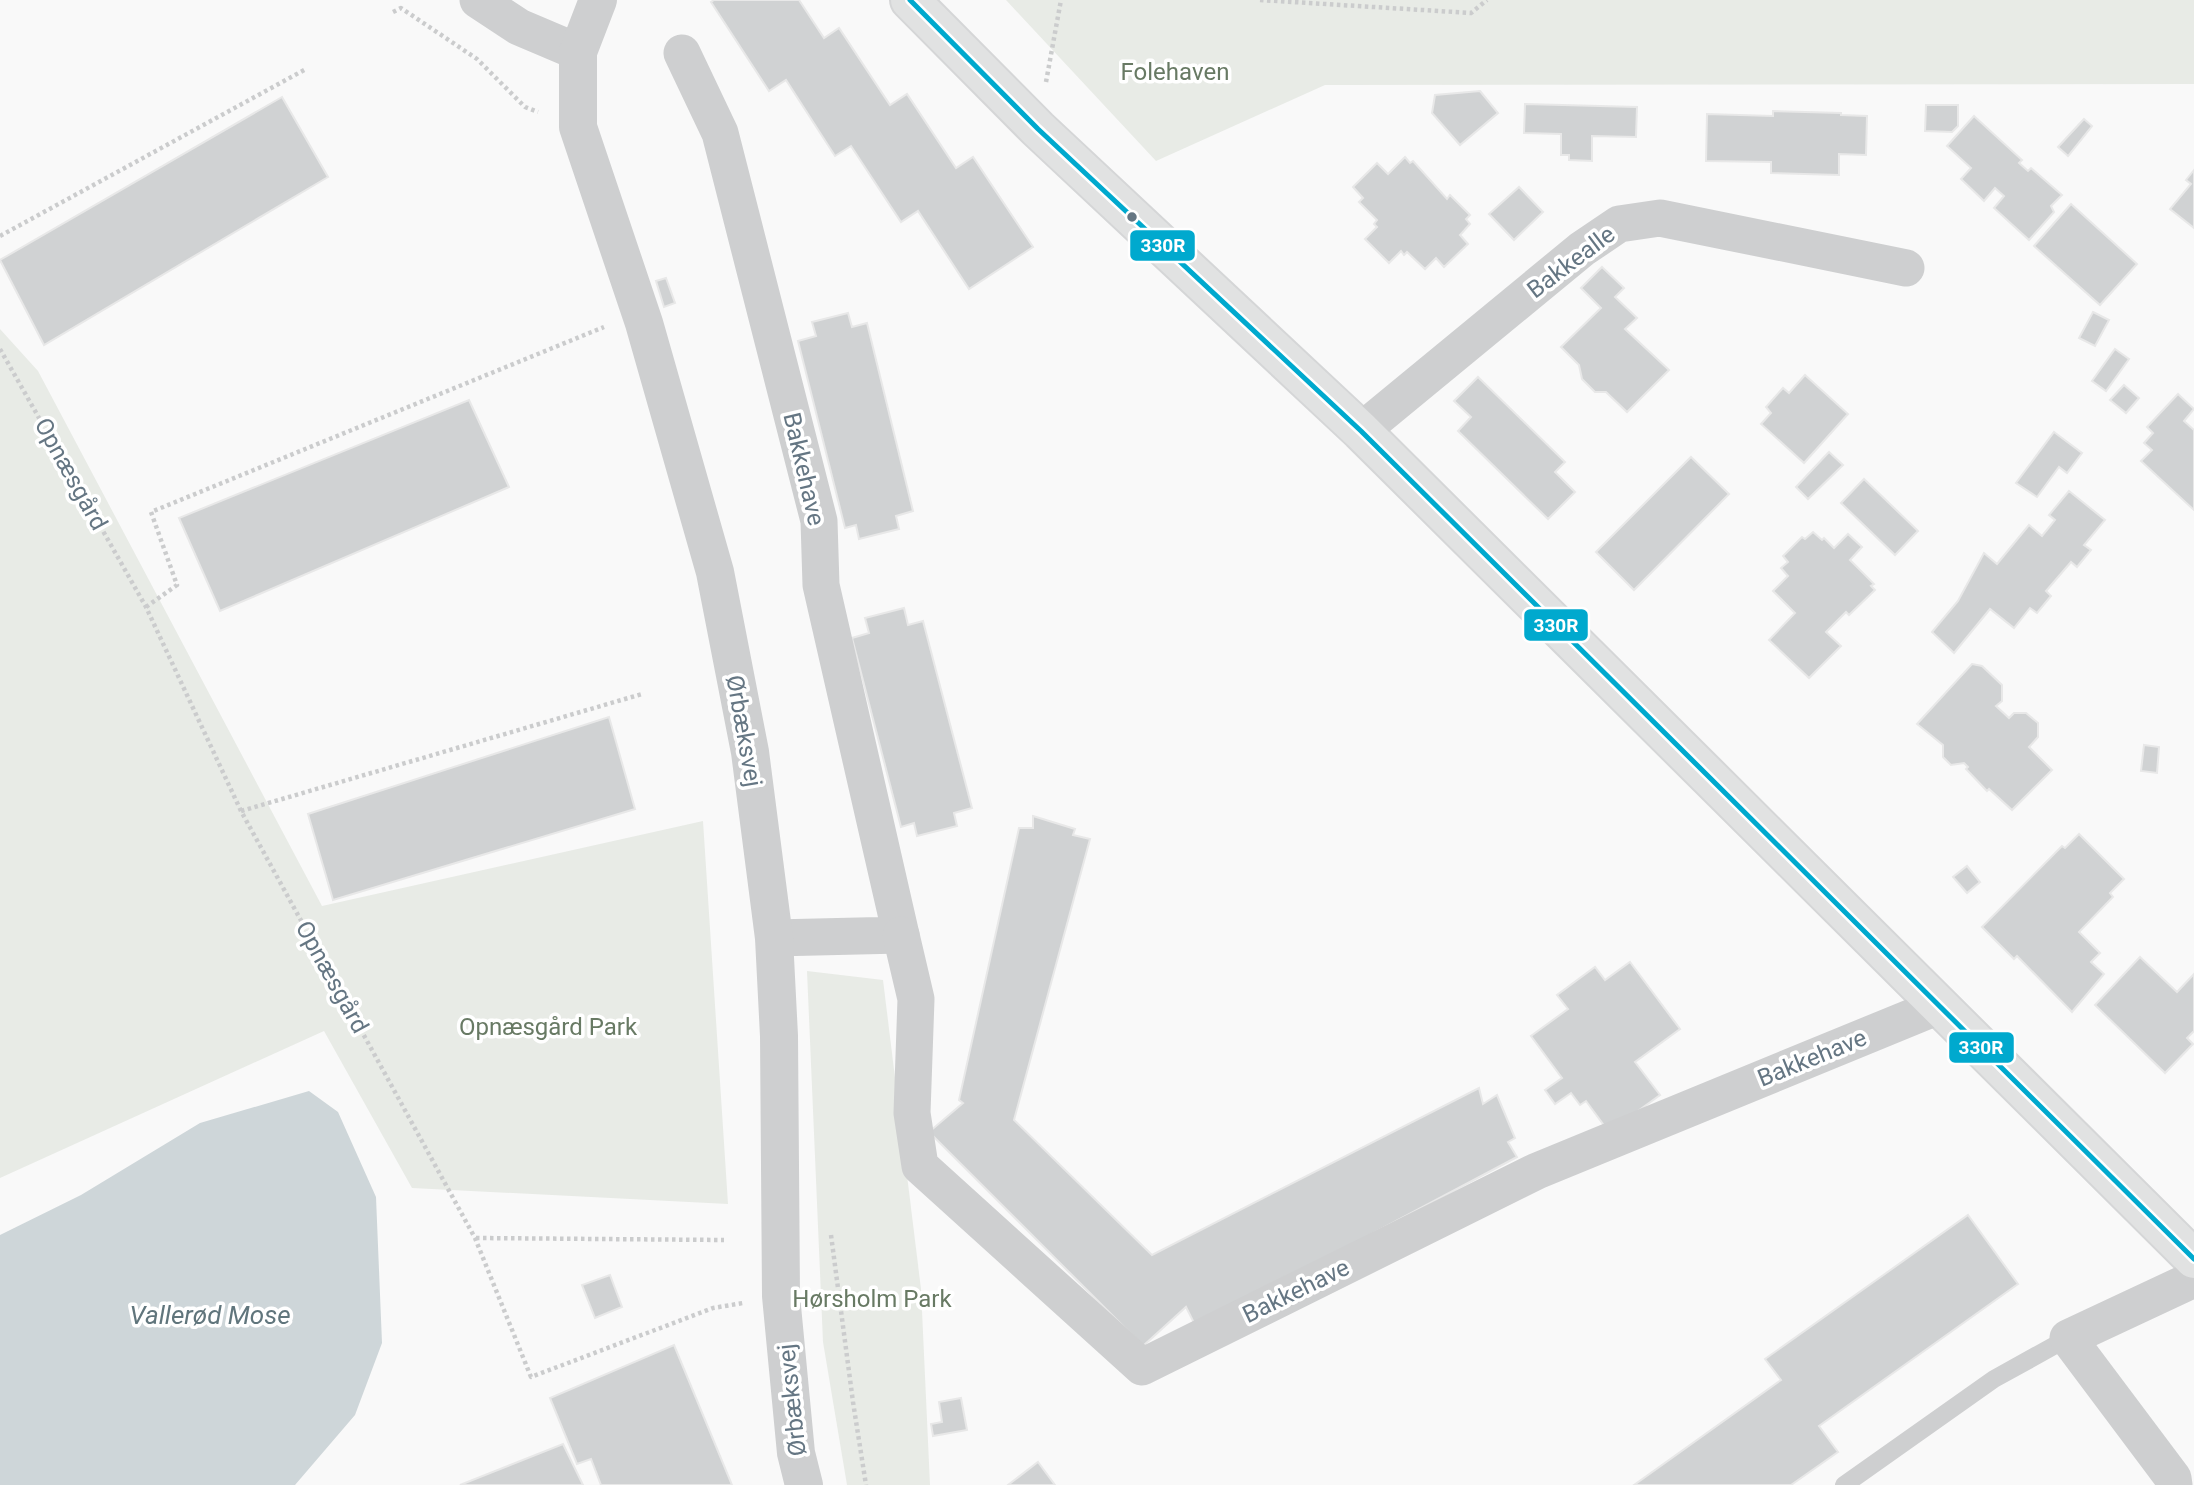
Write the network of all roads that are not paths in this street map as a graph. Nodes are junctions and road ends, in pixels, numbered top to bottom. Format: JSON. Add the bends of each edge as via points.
{"nodes":[{"id":1,"x":478,"y":0,"type":"edge"},
{"id":2,"x":598,"y":0,"type":"edge"},
{"id":3,"x":910,"y":0,"type":"edge"},
{"id":4,"x":579,"y":52,"type":"junction"},
{"id":5,"x":682,"y":53,"type":"dead end"},
{"id":6,"x":1906,"y":268,"type":"dead end"},
{"id":7,"x":1361,"y":431,"type":"junction"},
{"id":8,"x":901,"y":935,"type":"junction"},
{"id":9,"x":774,"y":938,"type":"junction"},
{"id":10,"x":1939,"y":1006,"type":"junction"},
{"id":11,"x":2194,"y":1259,"type":"edge"},
{"id":12,"x":2194,"y":1279,"type":"edge"},
{"id":13,"x":2068,"y":1338,"type":"junction"},
{"id":14,"x":804,"y":1485,"type":"edge"},
{"id":15,"x":1843,"y":1485,"type":"edge"},
{"id":16,"x":2174,"y":1485,"type":"edge"}],
"edges":[{"from":1,"to":4,"type":"street","via":[[519,27]]},
{"from":2,"to":4,"type":"street","name":"Ørbæksvej"},
{"from":3,"to":7,"type":"main road","via":[[1038,129]]},
{"from":4,"to":9,"type":"street","name":"Ørbæksvej","via":[[579,127],[644,323],[715,572],[750,752]]},
{"from":5,"to":8,"type":"street","name":"Bakkehave","via":[[720,134],[816,508],[821,585]]},
{"from":6,"to":7,"type":"street","name":"Bakkealle","via":[[1660,218],[1619,224],[1582,249]]},
{"from":7,"to":10,"type":"main road"},
{"from":8,"to":9,"type":"street"},
{"from":8,"to":10,"type":"street","name":"Bakkehave","via":[[916,999],[912,1113],[920,1166],[1143,1367],[1537,1171]]},
{"from":9,"to":14,"type":"street","name":"Ørbæksvej","via":[[781,1296],[796,1453]]},
{"from":10,"to":11,"type":"main road"},
{"from":12,"to":13,"type":"street"},
{"from":13,"to":15,"type":"lane","via":[[1994,1379]]},
{"from":13,"to":16,"type":"street"}]}
